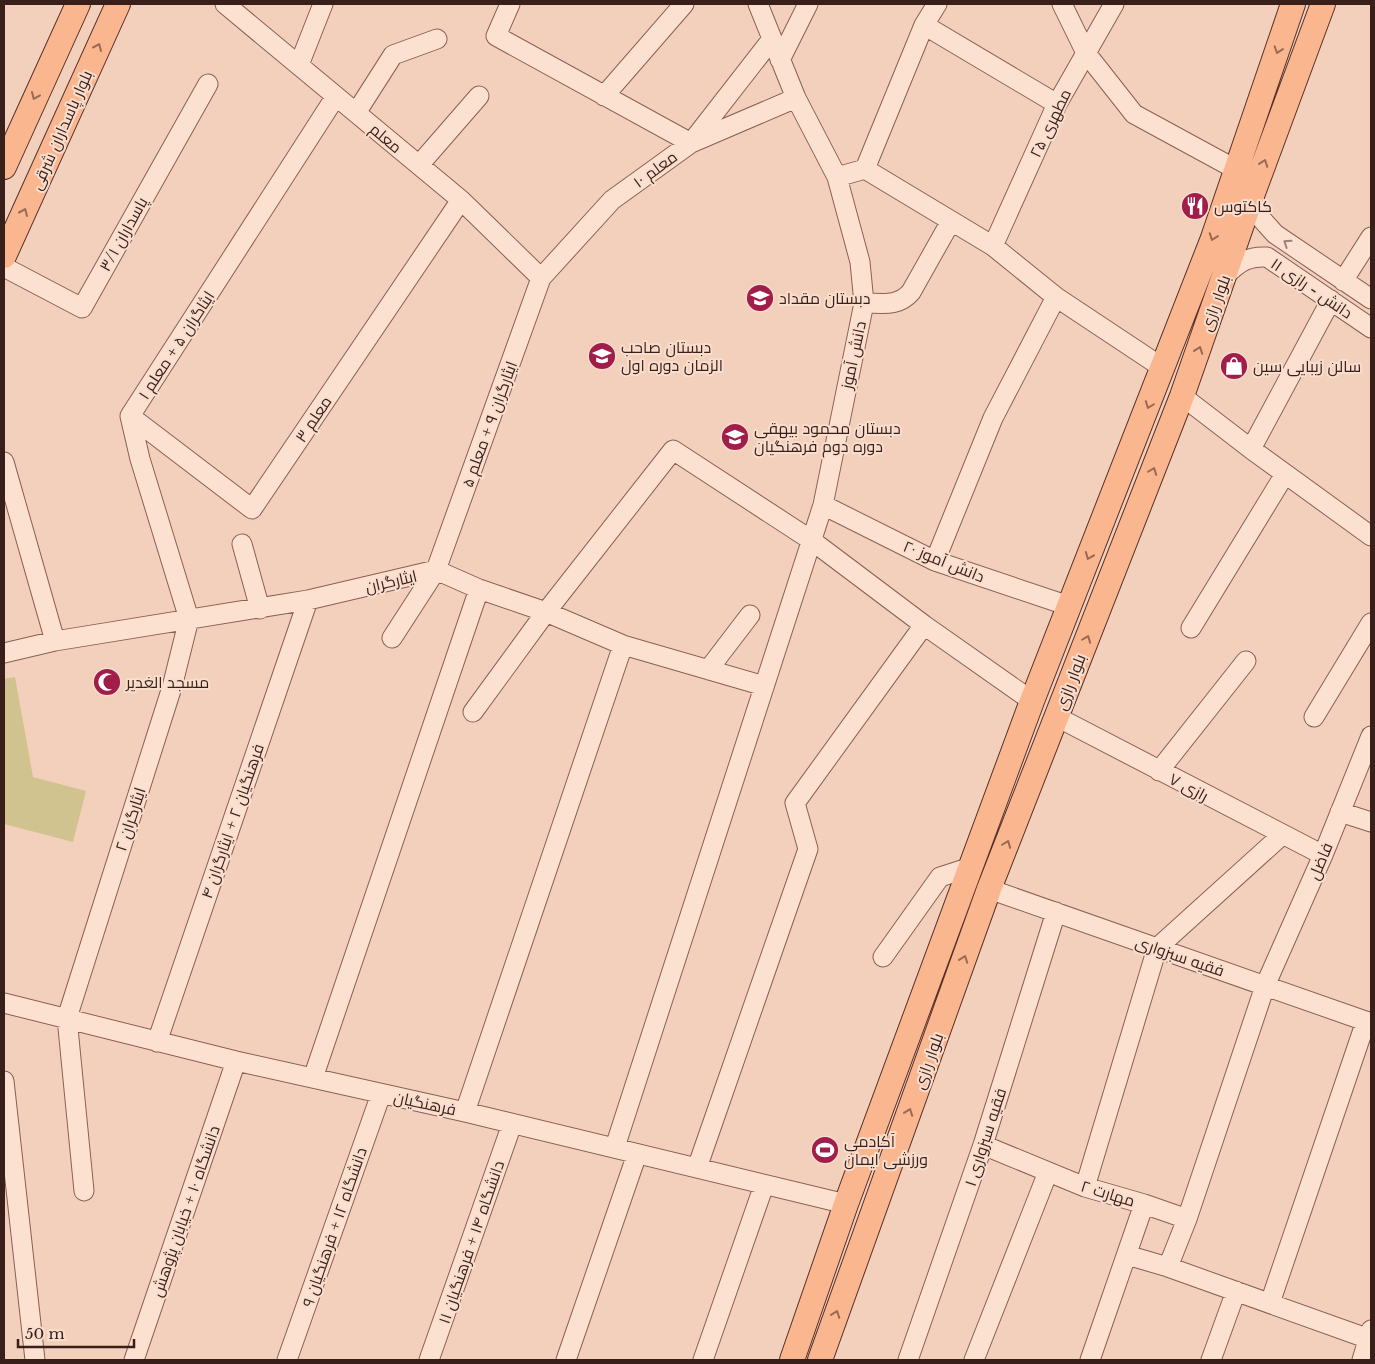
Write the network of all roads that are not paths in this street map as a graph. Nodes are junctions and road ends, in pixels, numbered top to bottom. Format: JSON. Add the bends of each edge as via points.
{"nodes":[{"id":1,"x":78,"y":4,"type":"edge"},
{"id":2,"x":118,"y":4,"type":"edge"},
{"id":3,"x":225,"y":4,"type":"edge"},
{"id":4,"x":323,"y":4,"type":"edge"},
{"id":5,"x":510,"y":4,"type":"edge"},
{"id":6,"x":684,"y":4,"type":"edge"},
{"id":7,"x":758,"y":4,"type":"edge"},
{"id":8,"x":808,"y":4,"type":"edge"},
{"id":9,"x":937,"y":4,"type":"edge"},
{"id":10,"x":1062,"y":4,"type":"edge"},
{"id":11,"x":1114,"y":4,"type":"edge"},
{"id":12,"x":1293,"y":4,"type":"edge"},
{"id":13,"x":1323,"y":4,"type":"edge"},
{"id":14,"x":924,"y":25,"type":"junction"},
{"id":15,"x":772,"y":39,"type":"junction"},
{"id":16,"x":437,"y":40,"type":"dead end"},
{"id":17,"x":1086,"y":53,"type":"junction"},
{"id":18,"x":780,"y":60,"type":"junction"},
{"id":19,"x":299,"y":65,"type":"junction"},
{"id":20,"x":46,"y":71,"type":"junction"},
{"id":21,"x":208,"y":84,"type":"dead end"},
{"id":22,"x":79,"y":91,"type":"junction"},
{"id":23,"x":336,"y":96,"type":"junction"},
{"id":24,"x":479,"y":96,"type":"dead end"},
{"id":25,"x":604,"y":96,"type":"junction"},
{"id":26,"x":796,"y":98,"type":"junction"},
{"id":27,"x":1057,"y":104,"type":"junction"},
{"id":28,"x":356,"y":113,"type":"junction"},
{"id":29,"x":691,"y":143,"type":"junction"},
{"id":30,"x":419,"y":165,"type":"junction"},
{"id":31,"x":4,"y":167,"type":"edge"},
{"id":32,"x":865,"y":169,"type":"junction"},
{"id":33,"x":1237,"y":170,"type":"junction"},
{"id":34,"x":837,"y":177,"type":"junction"},
{"id":35,"x":1253,"y":193,"type":"junction"},
{"id":36,"x":461,"y":200,"type":"junction"},
{"id":37,"x":951,"y":221,"type":"junction"},
{"id":38,"x":1371,"y":237,"type":"edge"},
{"id":39,"x":993,"y":246,"type":"junction"},
{"id":40,"x":4,"y":256,"type":"edge"},
{"id":41,"x":1314,"y":261,"type":"junction"},
{"id":42,"x":4,"y":267,"type":"edge"},
{"id":43,"x":1226,"y":275,"type":"junction"},
{"id":44,"x":541,"y":278,"type":"junction"},
{"id":45,"x":1303,"y":281,"type":"junction"},
{"id":46,"x":1343,"y":281,"type":"junction"},
{"id":47,"x":1056,"y":296,"type":"junction"},
{"id":48,"x":1371,"y":299,"type":"edge"},
{"id":49,"x":1331,"y":300,"type":"junction"},
{"id":50,"x":864,"y":303,"type":"junction"},
{"id":51,"x":1371,"y":328,"type":"edge"},
{"id":52,"x":1163,"y":368,"type":"junction"},
{"id":53,"x":1182,"y":396,"type":"junction"},
{"id":54,"x":130,"y":416,"type":"junction"},
{"id":55,"x":1251,"y":449,"type":"junction"},
{"id":56,"x":4,"y":462,"type":"edge"},
{"id":57,"x":1285,"y":474,"type":"junction"},
{"id":58,"x":1117,"y":487,"type":"junction"},
{"id":59,"x":1142,"y":497,"type":"junction"},
{"id":60,"x":823,"y":505,"type":"junction"},
{"id":61,"x":1368,"y":527,"type":"edge"},
{"id":62,"x":811,"y":540,"type":"junction"},
{"id":63,"x":242,"y":544,"type":"dead end"},
{"id":64,"x":935,"y":560,"type":"junction"},
{"id":65,"x":436,"y":570,"type":"junction"},
{"id":66,"x":479,"y":589,"type":"junction"},
{"id":67,"x":308,"y":600,"type":"junction"},
{"id":68,"x":1069,"y":606,"type":"junction"},
{"id":69,"x":260,"y":609,"type":"junction"},
{"id":70,"x":546,"y":612,"type":"junction"},
{"id":71,"x":750,"y":615,"type":"dead end"},
{"id":72,"x":189,"y":618,"type":"junction"},
{"id":73,"x":1371,"y":622,"type":"edge"},
{"id":74,"x":924,"y":624,"type":"junction"},
{"id":75,"x":1192,"y":628,"type":"dead end"},
{"id":76,"x":392,"y":638,"type":"dead end"},
{"id":77,"x":55,"y":640,"type":"junction"},
{"id":78,"x":623,"y":645,"type":"junction"},
{"id":79,"x":4,"y":653,"type":"edge"},
{"id":80,"x":1246,"y":661,"type":"dead end"},
{"id":81,"x":708,"y":670,"type":"junction"},
{"id":82,"x":764,"y":686,"type":"junction"},
{"id":83,"x":1032,"y":701,"type":"junction"},
{"id":84,"x":473,"y":712,"type":"dead end"},
{"id":85,"x":1057,"y":716,"type":"junction"},
{"id":86,"x":1314,"y":717,"type":"dead end"},
{"id":87,"x":1371,"y":736,"type":"edge"},
{"id":88,"x":1159,"y":771,"type":"junction"},
{"id":89,"x":1340,"y":812,"type":"junction"},
{"id":90,"x":1371,"y":822,"type":"edge"},
{"id":91,"x":1282,"y":835,"type":"junction"},
{"id":92,"x":1323,"y":855,"type":"junction"},
{"id":93,"x":971,"y":867,"type":"junction"},
{"id":94,"x":990,"y":889,"type":"junction"},
{"id":95,"x":1056,"y":912,"type":"junction"},
{"id":96,"x":1157,"y":948,"type":"junction"},
{"id":97,"x":883,"y":957,"type":"dead end"},
{"id":98,"x":1265,"y":986,"type":"junction"},
{"id":99,"x":4,"y":1003,"type":"edge"},
{"id":100,"x":67,"y":1018,"type":"junction"},
{"id":101,"x":1369,"y":1022,"type":"edge"},
{"id":102,"x":157,"y":1042,"type":"junction"},
{"id":103,"x":236,"y":1061,"type":"junction"},
{"id":104,"x":313,"y":1078,"type":"junction"},
{"id":105,"x":4,"y":1081,"type":"edge"},
{"id":106,"x":381,"y":1094,"type":"junction"},
{"id":107,"x":465,"y":1112,"type":"junction"},
{"id":108,"x":512,"y":1124,"type":"junction"},
{"id":109,"x":983,"y":1145,"type":"junction"},
{"id":110,"x":615,"y":1148,"type":"junction"},
{"id":111,"x":637,"y":1154,"type":"junction"},
{"id":112,"x":697,"y":1168,"type":"junction"},
{"id":113,"x":1048,"y":1172,"type":"junction"},
{"id":114,"x":764,"y":1185,"type":"junction"},
{"id":115,"x":1085,"y":1187,"type":"junction"},
{"id":116,"x":84,"y":1191,"type":"dead end"},
{"id":117,"x":846,"y":1204,"type":"junction"},
{"id":118,"x":1144,"y":1204,"type":"junction"},
{"id":119,"x":1186,"y":1219,"type":"junction"},
{"id":120,"x":1127,"y":1255,"type":"junction"},
{"id":121,"x":1168,"y":1267,"type":"junction"},
{"id":122,"x":1236,"y":1290,"type":"junction"},
{"id":123,"x":1270,"y":1303,"type":"junction"},
{"id":124,"x":1370,"y":1335,"type":"edge"},
{"id":125,"x":35,"y":1360,"type":"edge"},
{"id":126,"x":134,"y":1360,"type":"edge"},
{"id":127,"x":287,"y":1360,"type":"edge"},
{"id":128,"x":429,"y":1360,"type":"edge"},
{"id":129,"x":566,"y":1360,"type":"edge"},
{"id":130,"x":702,"y":1360,"type":"edge"},
{"id":131,"x":792,"y":1360,"type":"edge"},
{"id":132,"x":820,"y":1360,"type":"edge"},
{"id":133,"x":908,"y":1360,"type":"edge"},
{"id":134,"x":974,"y":1360,"type":"edge"},
{"id":135,"x":1090,"y":1360,"type":"edge"},
{"id":136,"x":1211,"y":1360,"type":"edge"},
{"id":137,"x":1362,"y":1360,"type":"edge"}],
"edges":[{"from":1,"to":20,"type":"main road"},
{"from":22,"to":2,"type":"main road","name":"بلوار پاسداران شرقی","one_way":true},
{"from":3,"to":19,"type":"street","name":"معلم"},
{"from":4,"to":19,"type":"street"},
{"from":5,"to":25,"type":"street","via":[[496,36]]},
{"from":6,"to":25,"type":"street"},
{"from":7,"to":15,"type":"street","name":"دانش آموز"},
{"from":8,"to":18,"type":"street"},
{"from":9,"to":14,"type":"street"},
{"from":10,"to":17,"type":"street"},
{"from":11,"to":17,"type":"street","name":"مطهری ۲۵"},
{"from":12,"to":33,"type":"main road","name":"بلوار رازی","one_way":true},
{"from":35,"to":13,"type":"main road","name":"بلوار رازی","one_way":true},
{"from":14,"to":27,"type":"street"},
{"from":14,"to":32,"type":"street"},
{"from":15,"to":18,"type":"street","name":"دانش آموز"},
{"from":15,"to":29,"type":"street"},
{"from":16,"to":28,"type":"street","via":[[393,55]]},
{"from":17,"to":27,"type":"street","name":"مطهری ۲۵"},
{"from":17,"to":33,"type":"street","via":[[1134,114]]},
{"from":18,"to":26,"type":"street","name":"دانش آموز"},
{"from":19,"to":23,"type":"street","name":"معلم"},
{"from":20,"to":22,"type":"main road"},
{"from":20,"to":31,"type":"main road","one_way":true},
{"from":21,"to":42,"type":"street","name":"پاسداران ۳/۱","via":[[82,308]]},
{"from":40,"to":22,"type":"main road","name":"بلوار پاسداران شرقی","one_way":true},
{"from":23,"to":28,"type":"street","name":"معلم"},
{"from":23,"to":54,"type":"street","name":"ایثاگران ۵ + معلم ۱"},
{"from":24,"to":30,"type":"street"},
{"from":25,"to":29,"type":"street"},
{"from":26,"to":29,"type":"street","name":"معلم ۱۰"},
{"from":26,"to":34,"type":"street","name":"دانش آموز"},
{"from":27,"to":39,"type":"street","name":"مطهری ۲۵"},
{"from":28,"to":30,"type":"street","name":"معلم"},
{"from":29,"to":44,"type":"street","name":"معلم ۱۰","via":[[612,200]]},
{"from":30,"to":36,"type":"street","name":"معلم"},
{"from":32,"to":34,"type":"street"},
{"from":32,"to":37,"type":"street"},
{"from":33,"to":52,"type":"main road","name":"بلوار رازی","one_way":true},
{"from":34,"to":50,"type":"street","name":"دانش آموز","via":[[860,262]]},
{"from":41,"to":35,"type":"street","name":"دانش - رازی ۱۱","one_way":true,"via":[[1266,225],[1258,214]]},
{"from":35,"to":43,"type":"main road","name":"بلوار رازی"},
{"from":36,"to":44,"type":"street","name":"معلم"},
{"from":36,"to":54,"type":"street","name":"معلم ۳","via":[[252,509]]},
{"from":37,"to":39,"type":"street"},
{"from":37,"to":50,"type":"street","via":[[903,301]]},
{"from":38,"to":46,"type":"street"},
{"from":39,"to":47,"type":"street"},
{"from":41,"to":45,"type":"street"},
{"from":41,"to":46,"type":"street","name":"دانش - رازی ۱۱"},
{"from":43,"to":45,"type":"street","name":"دانش - رازی ۱۱","via":[[1241,260],[1267,257]]},
{"from":53,"to":43,"type":"main road","name":"بلوار رازی","one_way":true},
{"from":44,"to":65,"type":"street","name":"ایثارگران ۹ + معلم ۵"},
{"from":45,"to":49,"type":"street","name":"دانش - رازی ۱۱"},
{"from":46,"to":48,"type":"street","name":"دانش - رازی ۱۱"},
{"from":47,"to":52,"type":"street"},
{"from":47,"to":64,"type":"street","via":[[992,418]]},
{"from":49,"to":51,"type":"street","name":"دانش - رازی ۱۱"},
{"from":49,"to":55,"type":"street"},
{"from":50,"to":60,"type":"street","name":"دانش آموز"},
{"from":52,"to":58,"type":"main road","name":"بلوار رازی","one_way":true},
{"from":53,"to":55,"type":"street"},
{"from":59,"to":53,"type":"main road","name":"بلوار رازی","one_way":true},
{"from":54,"to":72,"type":"street","name":"ایثاگران ۵ + معلم ۱"},
{"from":55,"to":57,"type":"street"},
{"from":56,"to":77,"type":"street"},
{"from":57,"to":61,"type":"street"},
{"from":57,"to":75,"type":"street"},
{"from":58,"to":59,"type":"main road"},
{"from":58,"to":68,"type":"main road","name":"بلوار رازی","one_way":true},
{"from":85,"to":59,"type":"main road","name":"بلوار رازی","one_way":true},
{"from":60,"to":62,"type":"street","name":"دانش آموز"},
{"from":60,"to":64,"type":"street","name":"دانش آموز ۲۰"},
{"from":62,"to":70,"type":"street","via":[[673,450]]},
{"from":62,"to":74,"type":"street"},
{"from":62,"to":82,"type":"street","name":"دانش آموز"},
{"from":63,"to":69,"type":"street"},
{"from":64,"to":68,"type":"street","name":"دانش آموز ۲۰"},
{"from":65,"to":66,"type":"street","name":"ایثارگران"},
{"from":65,"to":67,"type":"street","name":"ایثارگران"},
{"from":65,"to":76,"type":"street","name":"ایثارگران ۹ + معلم ۵"},
{"from":66,"to":70,"type":"street","name":"ایثارگران"},
{"from":66,"to":104,"type":"street"},
{"from":67,"to":69,"type":"street","name":"ایثارگران"},
{"from":67,"to":102,"type":"street","name":"فرهنگیان ۲ + ایثارگران ۴"},
{"from":68,"to":83,"type":"main road","name":"بلوار رازی"},
{"from":69,"to":72,"type":"street","name":"ایثارگران"},
{"from":70,"to":78,"type":"street","name":"ایثارگران"},
{"from":70,"to":84,"type":"street"},
{"from":71,"to":81,"type":"street"},
{"from":72,"to":77,"type":"street","name":"ایثارگران"},
{"from":72,"to":100,"type":"street","name":"ایثارگران ۲","via":[[172,687]]},
{"from":73,"to":86,"type":"street"},
{"from":74,"to":83,"type":"street"},
{"from":74,"to":112,"type":"street","via":[[795,803],[808,849]]},
{"from":77,"to":79,"type":"street","name":"ایثارگران"},
{"from":78,"to":81,"type":"street","name":"ایثارگران"},
{"from":78,"to":107,"type":"street"},
{"from":80,"to":88,"type":"street"},
{"from":81,"to":82,"type":"street","name":"ایثارگران"},
{"from":82,"to":110,"type":"street","name":"دانش آموز"},
{"from":83,"to":93,"type":"main road","name":"بلوار رازی"},
{"from":85,"to":88,"type":"street","name":"رازی ۷"},
{"from":94,"to":85,"type":"main road","name":"بلوار رازی","one_way":true},
{"from":87,"to":89,"type":"street","name":"فاضل"},
{"from":88,"to":91,"type":"street","name":"رازی ۷"},
{"from":89,"to":90,"type":"street"},
{"from":89,"to":92,"type":"street","name":"فاضل"},
{"from":91,"to":92,"type":"street","name":"رازی ۷"},
{"from":91,"to":96,"type":"street"},
{"from":92,"to":98,"type":"street","name":"فاضل"},
{"from":93,"to":97,"type":"street","via":[[940,877]]},
{"from":93,"to":117,"type":"main road","name":"بلوار رازی"},
{"from":94,"to":95,"type":"street","name":"فقیه سبزواری"},
{"from":132,"to":94,"type":"main road","name":"بلوار رازی","one_way":true},
{"from":95,"to":96,"type":"street","name":"فقیه سبزواری"},
{"from":95,"to":109,"type":"street","name":"فقیه سبزواری ۱"},
{"from":96,"to":98,"type":"street","name":"فقیه سبزواری"},
{"from":96,"to":115,"type":"street"},
{"from":98,"to":101,"type":"street","name":"فقیه سبزواری"},
{"from":98,"to":119,"type":"street","name":"فاضل"},
{"from":99,"to":100,"type":"street","name":"فرهنگیان"},
{"from":100,"to":102,"type":"street","name":"فرهنگیان"},
{"from":100,"to":116,"type":"street"},
{"from":101,"to":123,"type":"street"},
{"from":102,"to":103,"type":"street","name":"فرهنگیان"},
{"from":103,"to":104,"type":"street","name":"فرهنگیان"},
{"from":103,"to":126,"type":"street","name":"دانشگاه ۱۰ + خیابان پژوهش"},
{"from":104,"to":106,"type":"street","name":"فرهنگیان"},
{"from":105,"to":125,"type":"street"},
{"from":106,"to":107,"type":"street","name":"فرهنگیان"},
{"from":106,"to":127,"type":"street","name":"دانشگاه ۱۲ + فرهنگیان ۹"},
{"from":107,"to":108,"type":"street","name":"فرهنگیان"},
{"from":108,"to":110,"type":"street","name":"فرهنگیان"},
{"from":108,"to":128,"type":"street","name":"دانشگاه ۱۴ + فرهنگیان ۱۱"},
{"from":109,"to":113,"type":"street","name":"مهارت ۲"},
{"from":109,"to":133,"type":"street","name":"فقیه سبزواری ۱"},
{"from":110,"to":111,"type":"street","name":"فرهنگیان"},
{"from":111,"to":112,"type":"street","name":"فرهنگیان"},
{"from":111,"to":129,"type":"street"},
{"from":112,"to":114,"type":"street","name":"فرهنگیان"},
{"from":113,"to":115,"type":"street","name":"مهارت ۲"},
{"from":113,"to":134,"type":"street"},
{"from":114,"to":117,"type":"street","name":"فرهنگیان"},
{"from":114,"to":130,"type":"street"},
{"from":115,"to":118,"type":"street","name":"مهارت ۲"},
{"from":117,"to":131,"type":"main road","name":"بلوار رازی"},
{"from":118,"to":119,"type":"street","name":"مهارت ۲"},
{"from":118,"to":120,"type":"street"},
{"from":119,"to":121,"type":"street"},
{"from":120,"to":121,"type":"street"},
{"from":120,"to":135,"type":"street"},
{"from":121,"to":122,"type":"street"},
{"from":122,"to":123,"type":"street"},
{"from":122,"to":136,"type":"street"},
{"from":123,"to":124,"type":"street"},
{"from":124,"to":137,"type":"street"}]}
